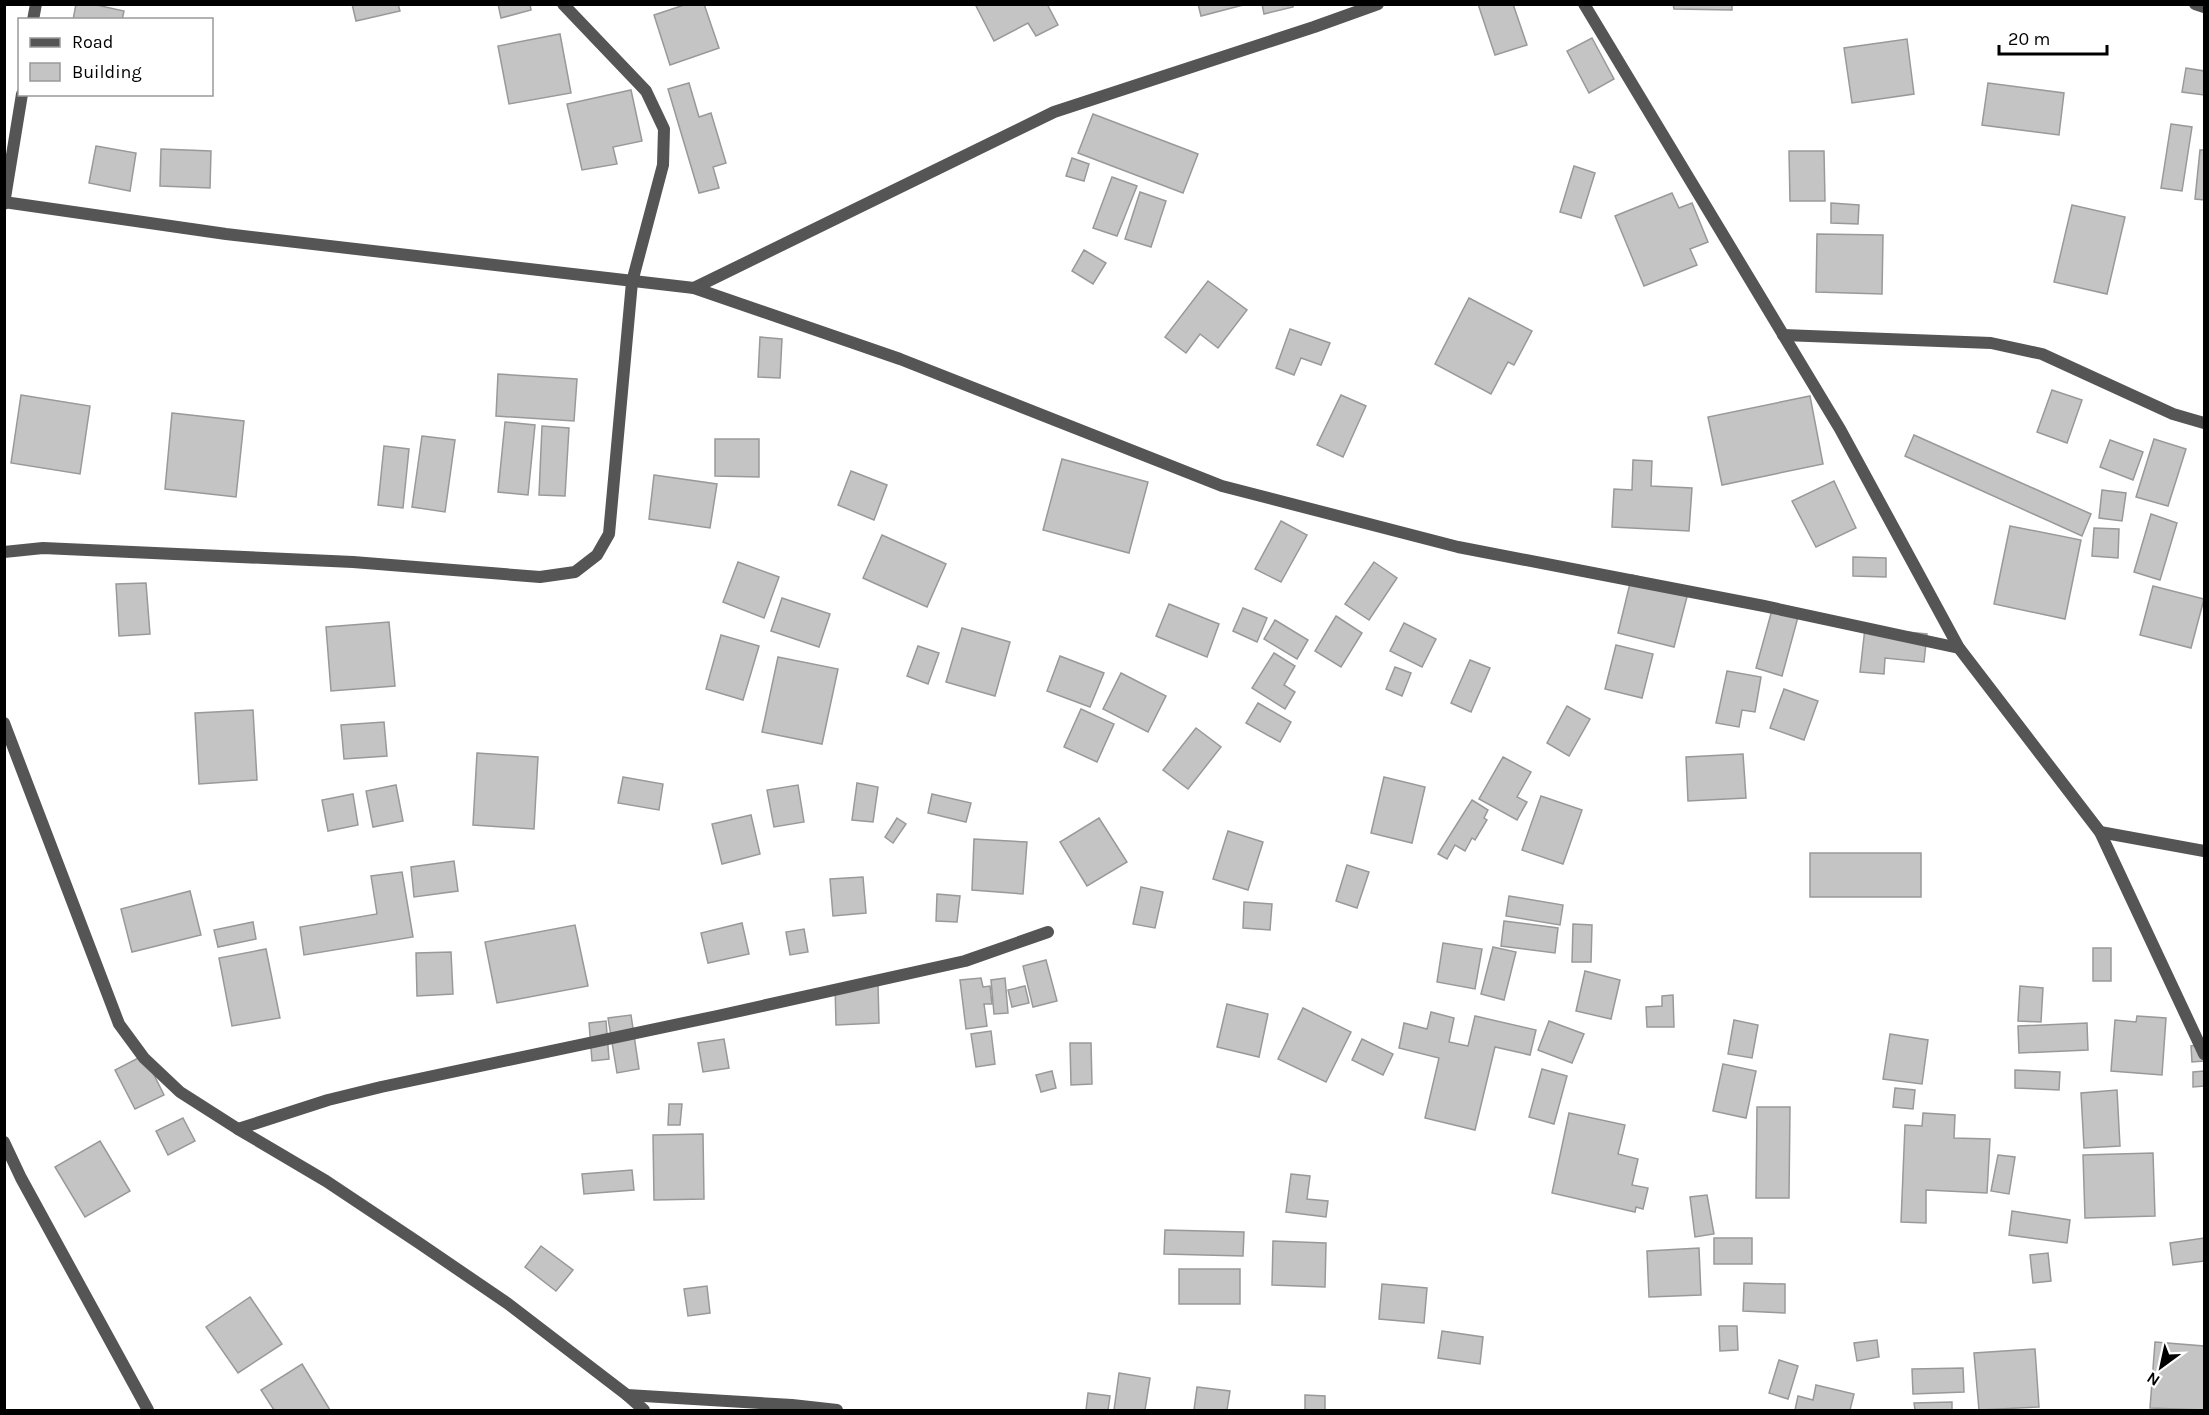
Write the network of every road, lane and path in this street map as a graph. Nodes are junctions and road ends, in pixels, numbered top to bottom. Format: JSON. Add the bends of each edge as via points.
{"nodes":[{"id":1,"x":563,"y":4,"type":"edge"},
{"id":2,"x":1378,"y":4,"type":"edge"},
{"id":3,"x":1584,"y":4,"type":"edge"},
{"id":4,"x":2195,"y":4,"type":"edge"},
{"id":5,"x":2205,"y":7,"type":"edge"},
{"id":6,"x":22,"y":96,"type":"edge"},
{"id":7,"x":5,"y":203,"type":"edge"},
{"id":8,"x":632,"y":282,"type":"junction"},
{"id":9,"x":694,"y":288,"type":"junction"},
{"id":10,"x":1783,"y":335,"type":"junction"},
{"id":11,"x":2205,"y":423,"type":"edge"},
{"id":12,"x":4,"y":552,"type":"edge"},
{"id":13,"x":1959,"y":648,"type":"junction"},
{"id":14,"x":4,"y":723,"type":"edge"},
{"id":15,"x":2100,"y":832,"type":"junction"},
{"id":16,"x":2205,"y":851,"type":"edge"},
{"id":17,"x":1048,"y":933,"type":"dead end"},
{"id":18,"x":2205,"y":1054,"type":"edge"},
{"id":19,"x":238,"y":1129,"type":"junction"},
{"id":20,"x":4,"y":1142,"type":"edge"},
{"id":21,"x":627,"y":1395,"type":"junction"},
{"id":22,"x":148,"y":1410,"type":"edge"},
{"id":23,"x":644,"y":1410,"type":"edge"},
{"id":24,"x":837,"y":1410,"type":"edge"}],
"edges":[{"from":1,"to":8,"type":"street","via":[[646,91],[664,129],[663,165]]},
{"from":2,"to":9,"type":"street","via":[[1054,112]]},
{"from":3,"to":10,"type":"street"},
{"from":4,"to":5,"type":"street"},
{"from":6,"to":7,"type":"street"},
{"from":7,"to":8,"type":"street","via":[[226,234]]},
{"from":8,"to":9,"type":"street"},
{"from":8,"to":12,"type":"street","via":[[609,534],[597,555],[575,572],[540,577],[353,562],[43,548]]},
{"from":9,"to":13,"type":"street","via":[[900,359],[1222,486],[1458,547]]},
{"from":10,"to":11,"type":"street","via":[[1991,343],[2042,354],[2173,414]]},
{"from":10,"to":13,"type":"street","via":[[1840,429]]},
{"from":13,"to":15,"type":"street"},
{"from":14,"to":19,"type":"street","via":[[119,1024],[144,1058],[180,1092]]},
{"from":15,"to":16,"type":"street"},
{"from":15,"to":18,"type":"street"},
{"from":17,"to":19,"type":"street","via":[[965,961],[381,1087]]},
{"from":19,"to":21,"type":"street","via":[[326,1181],[507,1303]]},
{"from":20,"to":22,"type":"street"},
{"from":21,"to":23,"type":"street"},
{"from":21,"to":24,"type":"street"}]}
